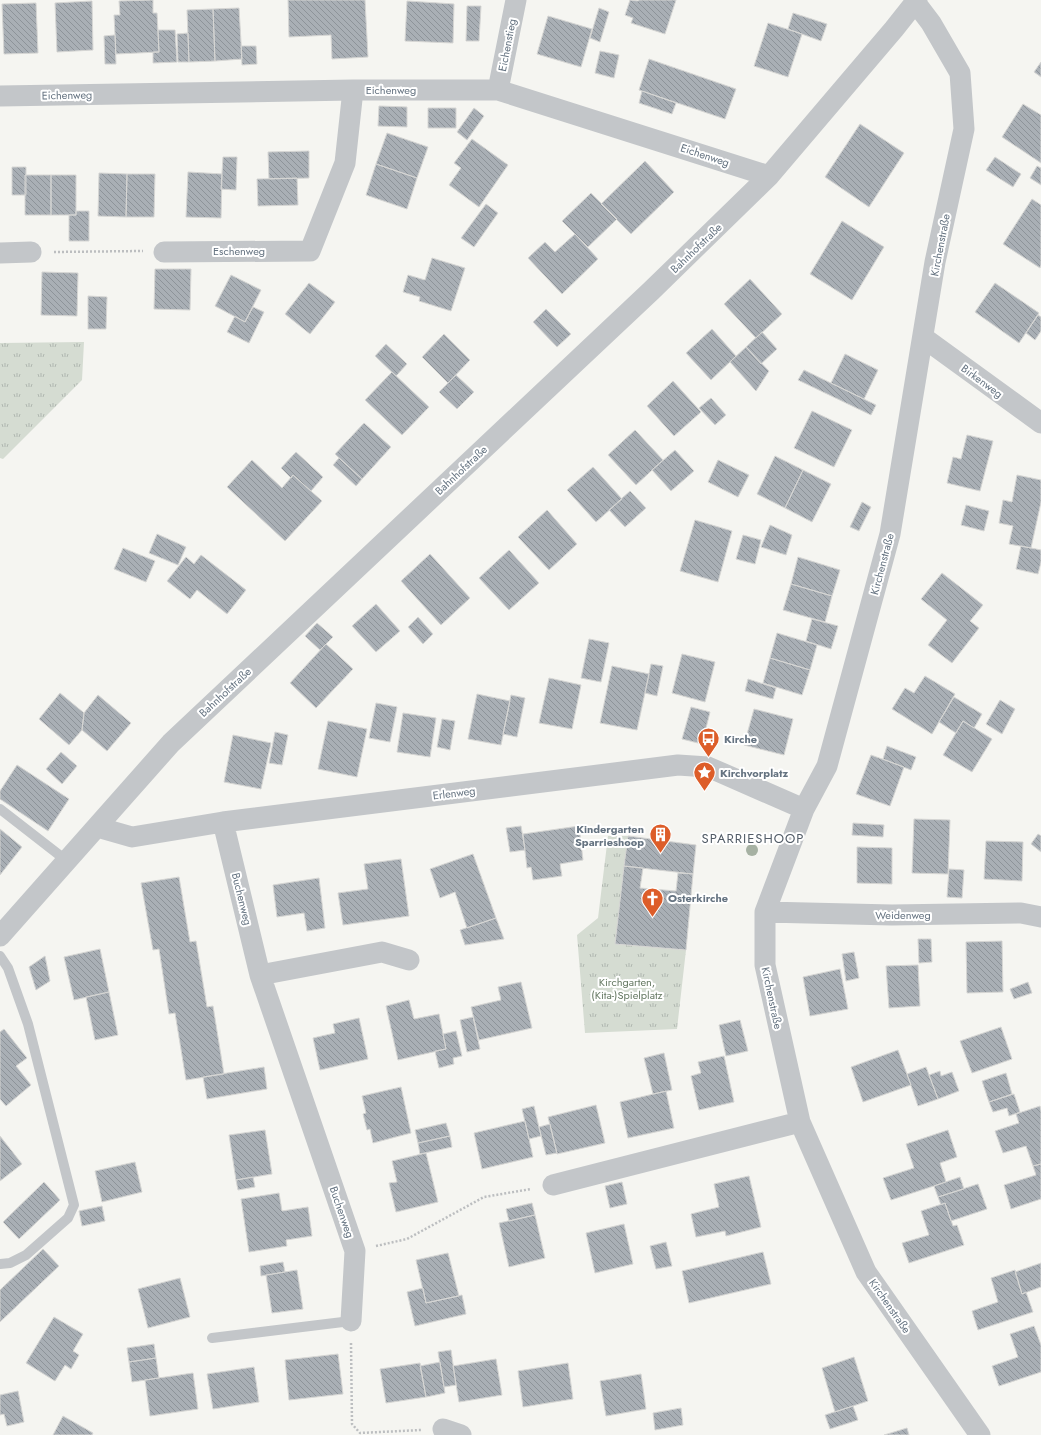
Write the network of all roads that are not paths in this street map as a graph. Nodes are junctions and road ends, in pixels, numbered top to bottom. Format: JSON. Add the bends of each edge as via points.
{"nodes":[{"id":1,"x":516,"y":0,"type":"edge"},
{"id":2,"x":916,"y":1,"type":"edge"},
{"id":3,"x":353,"y":90,"type":"junction"},
{"id":4,"x":498,"y":90,"type":"junction"},
{"id":5,"x":0,"y":96,"type":"edge"},
{"id":6,"x":769,"y":176,"type":"junction"},
{"id":7,"x":31,"y":252,"type":"road end"},
{"id":8,"x":164,"y":252,"type":"road end"},
{"id":9,"x":0,"y":253,"type":"edge"},
{"id":10,"x":924,"y":338,"type":"junction"},
{"id":11,"x":1041,"y":423,"type":"edge"},
{"id":12,"x":0,"y":809,"type":"edge"},
{"id":13,"x":804,"y":809,"type":"junction"},
{"id":14,"x":223,"y":822,"type":"junction"},
{"id":15,"x":97,"y":827,"type":"junction"},
{"id":16,"x":67,"y":861,"type":"junction"},
{"id":17,"x":765,"y":912,"type":"junction"},
{"id":18,"x":1041,"y":917,"type":"edge"},
{"id":19,"x":0,"y":936,"type":"edge"},
{"id":20,"x":0,"y":956,"type":"edge"},
{"id":21,"x":409,"y":960,"type":"dead end"},
{"id":22,"x":260,"y":975,"type":"junction"},
{"id":23,"x":800,"y":1122,"type":"junction"},
{"id":24,"x":553,"y":1185,"type":"road end"},
{"id":25,"x":0,"y":1264,"type":"edge"},
{"id":26,"x":351,"y":1321,"type":"joint"},
{"id":27,"x":212,"y":1338,"type":"dead end"},
{"id":28,"x":980,"y":1435,"type":"edge"}],
"edges":[{"from":1,"to":4,"type":"street","name":"Eichenstieg"},
{"from":2,"to":6,"type":"street","name":"Bahnhofstraße"},
{"from":2,"to":10,"type":"street","name":"Kirchenstraße","via":[[960,73],[964,128],[935,262]]},
{"from":3,"to":4,"type":"street","name":"Eichenweg"},
{"from":3,"to":5,"type":"street","name":"Eichenweg"},
{"from":3,"to":8,"type":"street","name":"Eschenweg","via":[[345,163],[310,251]]},
{"from":4,"to":6,"type":"street","name":"Eichenweg"},
{"from":6,"to":15,"type":"street","name":"Bahnhofstraße","via":[[651,291],[171,743]]},
{"from":7,"to":9,"type":"street"},
{"from":10,"to":11,"type":"street","name":"Birkenweg"},
{"from":10,"to":13,"type":"street","name":"Kirchenstraße","via":[[890,534],[827,766]]},
{"from":12,"to":16,"type":"lane"},
{"from":13,"to":14,"type":"street","name":"Erlenweg","via":[[708,767],[678,765]]},
{"from":13,"to":17,"type":"street","name":"Kirchenstraße"},
{"from":14,"to":15,"type":"street","name":"Erlenweg","via":[[132,837]]},
{"from":14,"to":22,"type":"street","name":"Buchenweg"},
{"from":15,"to":16,"type":"street","name":"Bahnhofstraße"},
{"from":16,"to":19,"type":"street","name":"Bahnhofstraße"},
{"from":17,"to":18,"type":"street","name":"Weidenweg","via":[[892,915],[1021,913]]},
{"from":17,"to":23,"type":"street","name":"Kirchenstraße","via":[[765,965]]},
{"from":20,"to":25,"type":"lane","via":[[8,968],[28,1024],[74,1205],[68,1218],[26,1255],[10,1263]]},
{"from":21,"to":22,"type":"street","via":[[382,952]]},
{"from":22,"to":26,"type":"street","name":"Buchenweg","via":[[356,1251]]},
{"from":23,"to":24,"type":"street"},
{"from":23,"to":28,"type":"street","name":"Kirchenstraße","via":[[866,1272]]},
{"from":26,"to":27,"type":"lane"}]}
